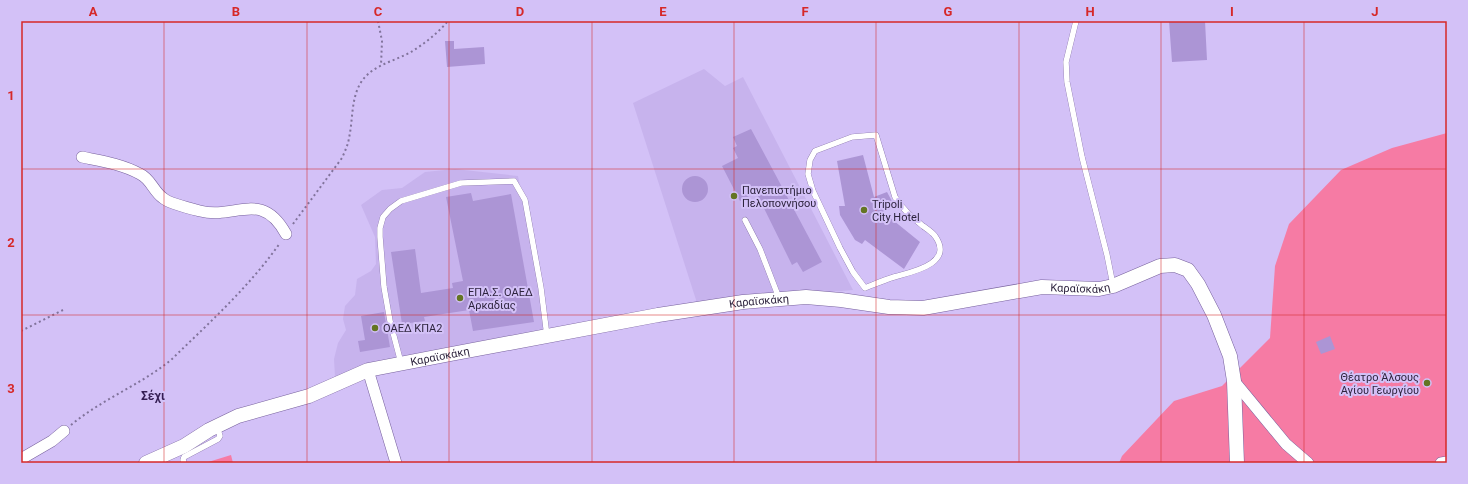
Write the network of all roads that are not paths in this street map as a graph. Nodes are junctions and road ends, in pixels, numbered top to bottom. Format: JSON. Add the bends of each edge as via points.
{"nodes":[{"id":1,"x":1076,"y":21,"type":"edge"},
{"id":2,"x":82,"y":157,"type":"dead end"},
{"id":3,"x":745,"y":220,"type":"dead end"},
{"id":4,"x":286,"y":234,"type":"road end"},
{"id":5,"x":1113,"y":286,"type":"junction"},
{"id":6,"x":865,"y":288,"type":"junction"},
{"id":7,"x":779,"y":299,"type":"junction"},
{"id":8,"x":861,"y":303,"type":"junction"},
{"id":9,"x":547,"y":336,"type":"junction"},
{"id":10,"x":401,"y":364,"type":"junction"},
{"id":11,"x":368,"y":370,"type":"junction"},
{"id":12,"x":1234,"y":381,"type":"junction"},
{"id":13,"x":217,"y":426,"type":"junction"},
{"id":14,"x":64,"y":431,"type":"road end"},
{"id":15,"x":21,"y":459,"type":"edge"},
{"id":16,"x":1447,"y":462,"type":"edge"},
{"id":17,"x":146,"y":463,"type":"edge"},
{"id":18,"x":184,"y":463,"type":"edge"},
{"id":19,"x":396,"y":463,"type":"edge"},
{"id":20,"x":1237,"y":463,"type":"edge"},
{"id":21,"x":1308,"y":463,"type":"edge"},
{"id":22,"x":1441,"y":463,"type":"edge"}],
"edges":[{"from":1,"to":5,"type":"lane","via":[[1066,62],[1067,82]]},
{"from":2,"to":4,"type":"street","via":[[118,164],[140,173],[163,199],[199,211],[212,214],[256,208],[266,211],[281,224]]},
{"from":3,"to":7,"type":"lane","via":[[760,249]]},
{"from":5,"to":8,"type":"street","name":"Καραϊσκάκη","via":[[1087,289],[1042,287],[923,308]]},
{"from":5,"to":12,"type":"street","name":"Καραϊσκάκη","via":[[1160,266],[1175,265],[1188,270],[1214,315],[1230,356]]},
{"from":6,"to":6,"type":"lane","via":[[928,266],[939,253],[935,235],[907,212],[895,197],[876,135],[852,137],[816,151],[810,160],[808,174],[813,191],[840,248]]},
{"from":6,"to":8,"type":"lane"},
{"from":7,"to":8,"type":"street","name":"Καραϊσκάκη","via":[[806,298]]},
{"from":7,"to":9,"type":"street","name":"Καραϊσκάκη","via":[[703,308]]},
{"from":9,"to":10,"type":"street","name":"Καραϊσκάκη"},
{"from":9,"to":10,"type":"lane","via":[[525,200],[514,181],[461,182],[400,200],[383,217],[380,237],[384,287]]},
{"from":10,"to":11,"type":"street","name":"Καραϊσκάκη"},
{"from":11,"to":13,"type":"street","name":"Καραϊσκάκη","via":[[309,396],[238,416]]},
{"from":11,"to":19,"type":"street"},
{"from":12,"to":20,"type":"street","name":"Καραϊσκάκη"},
{"from":12,"to":21,"type":"street","via":[[1286,444]]},
{"from":13,"to":17,"type":"street","name":"Καραϊσκάκη","via":[[184,446]]},
{"from":13,"to":18,"type":"lane","via":[[220,436],[218,439],[184,457]]},
{"from":14,"to":15,"type":"street"},
{"from":16,"to":22,"type":"street"}]}
